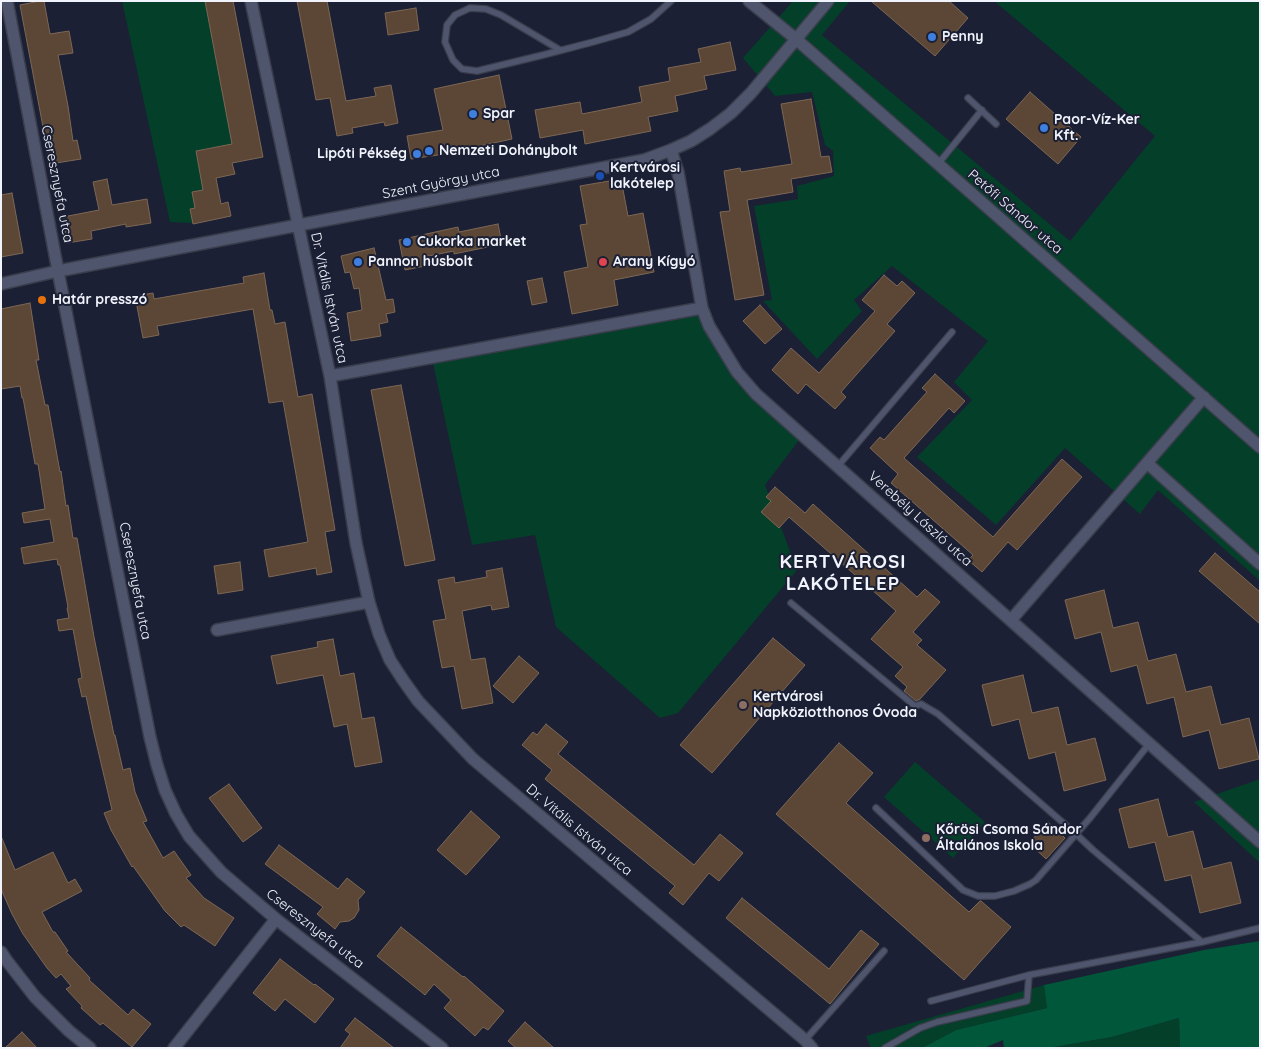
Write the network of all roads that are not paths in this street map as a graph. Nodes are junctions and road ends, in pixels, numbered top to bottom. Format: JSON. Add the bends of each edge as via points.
{"nodes":[{"id":1,"x":8,"y":1,"type":"edge"},
{"id":2,"x":251,"y":1,"type":"edge"},
{"id":3,"x":671,"y":1,"type":"edge"},
{"id":4,"x":750,"y":1,"type":"edge"},
{"id":5,"x":828,"y":1,"type":"edge"},
{"id":6,"x":796,"y":39,"type":"junction"},
{"id":7,"x":560,"y":50,"type":"junction"},
{"id":8,"x":968,"y":98,"type":"dead end"},
{"id":9,"x":982,"y":110,"type":"junction"},
{"id":10,"x":996,"y":124,"type":"dead end"},
{"id":11,"x":671,"y":150,"type":"junction"},
{"id":12,"x":938,"y":164,"type":"junction"},
{"id":13,"x":299,"y":225,"type":"junction"},
{"id":14,"x":58,"y":272,"type":"junction"},
{"id":15,"x":1,"y":284,"type":"edge"},
{"id":16,"x":702,"y":308,"type":"junction"},
{"id":17,"x":952,"y":332,"type":"dead end"},
{"id":18,"x":330,"y":376,"type":"junction"},
{"id":19,"x":1204,"y":397,"type":"junction"},
{"id":20,"x":1260,"y":447,"type":"edge"},
{"id":21,"x":1147,"y":463,"type":"junction"},
{"id":22,"x":838,"y":466,"type":"junction"},
{"id":23,"x":1260,"y":564,"type":"edge"},
{"id":24,"x":369,"y":602,"type":"junction"},
{"id":25,"x":791,"y":603,"type":"dead end"},
{"id":26,"x":1010,"y":620,"type":"junction"},
{"id":27,"x":217,"y":630,"type":"dead end"},
{"id":28,"x":1149,"y":744,"type":"junction"},
{"id":29,"x":876,"y":808,"type":"dead end"},
{"id":30,"x":1076,"y":834,"type":"junction"},
{"id":31,"x":1260,"y":842,"type":"edge"},
{"id":32,"x":276,"y":919,"type":"junction"},
{"id":33,"x":1260,"y":928,"type":"edge"},
{"id":34,"x":1202,"y":942,"type":"junction"},
{"id":35,"x":884,"y":951,"type":"dead end"},
{"id":36,"x":1,"y":952,"type":"edge"},
{"id":37,"x":1029,"y":975,"type":"junction"},
{"id":38,"x":931,"y":1001,"type":"dead end"},
{"id":39,"x":808,"y":1044,"type":"edge"},
{"id":40,"x":90,"y":1048,"type":"edge"},
{"id":41,"x":174,"y":1048,"type":"edge"},
{"id":42,"x":442,"y":1048,"type":"edge"},
{"id":43,"x":885,"y":1048,"type":"edge"}],
"edges":[{"from":1,"to":14,"type":"street","name":"Cseresznyefa utca"},
{"from":2,"to":13,"type":"street","name":"Dr. Vitális István utca"},
{"from":3,"to":7,"type":"lane","via":[[651,19],[628,32]]},
{"from":4,"to":6,"type":"street","name":"Petőfi Sándor utca"},
{"from":5,"to":6,"type":"street","name":"Szent György utca"},
{"from":6,"to":11,"type":"street","name":"Szent György utca","via":[[731,113],[691,141]]},
{"from":6,"to":12,"type":"street","name":"Petőfi Sándor utca"},
{"from":7,"to":7,"type":"lane","via":[[477,70],[462,68],[453,60],[445,42],[447,25],[455,15],[470,8],[486,9]]},
{"from":8,"to":9,"type":"lane"},
{"from":9,"to":10,"type":"lane"},
{"from":9,"to":12,"type":"lane"},
{"from":11,"to":13,"type":"street","name":"Szent György utca","via":[[644,160]]},
{"from":11,"to":16,"type":"street","name":"Verebély László utca","via":[[678,172]]},
{"from":12,"to":19,"type":"street","name":"Petőfi Sándor utca"},
{"from":13,"to":14,"type":"street","name":"Szent György utca"},
{"from":13,"to":18,"type":"street","name":"Dr. Vitális István utca"},
{"from":14,"to":15,"type":"street","name":"Szent György utca"},
{"from":14,"to":32,"type":"street","name":"Cseresznyefa utca","via":[[157,765],[176,814],[195,843],[221,872]]},
{"from":16,"to":18,"type":"street"},
{"from":16,"to":22,"type":"street","name":"Verebély László utca","via":[[737,372],[756,394]]},
{"from":17,"to":22,"type":"lane"},
{"from":18,"to":24,"type":"street","name":"Dr. Vitális István utca","via":[[356,543]]},
{"from":19,"to":20,"type":"street","name":"Petőfi Sándor utca"},
{"from":19,"to":21,"type":"street"},
{"from":21,"to":23,"type":"street"},
{"from":21,"to":26,"type":"street"},
{"from":22,"to":26,"type":"street","name":"Verebély László utca"},
{"from":24,"to":27,"type":"street"},
{"from":24,"to":39,"type":"street","name":"Dr. Vitális István utca","via":[[390,660],[403,680],[418,701],[473,760]]},
{"from":25,"to":30,"type":"lane","via":[[915,706],[921,704],[938,714]]},
{"from":26,"to":28,"type":"street","name":"Verebély László utca"},
{"from":28,"to":30,"type":"lane"},
{"from":28,"to":31,"type":"street","name":"Verebély László utca"},
{"from":29,"to":30,"type":"lane","via":[[963,890],[978,896],[995,896],[1030,884]]},
{"from":30,"to":34,"type":"lane"},
{"from":32,"to":41,"type":"street"},
{"from":32,"to":42,"type":"street","name":"Cseresznyefa utca"},
{"from":33,"to":34,"type":"lane"},
{"from":34,"to":37,"type":"lane"},
{"from":35,"to":39,"type":"lane"},
{"from":36,"to":40,"type":"street","via":[[35,997]]},
{"from":37,"to":38,"type":"lane"},
{"from":37,"to":43,"type":"lane","via":[[1027,1001],[937,1022]]}]}
